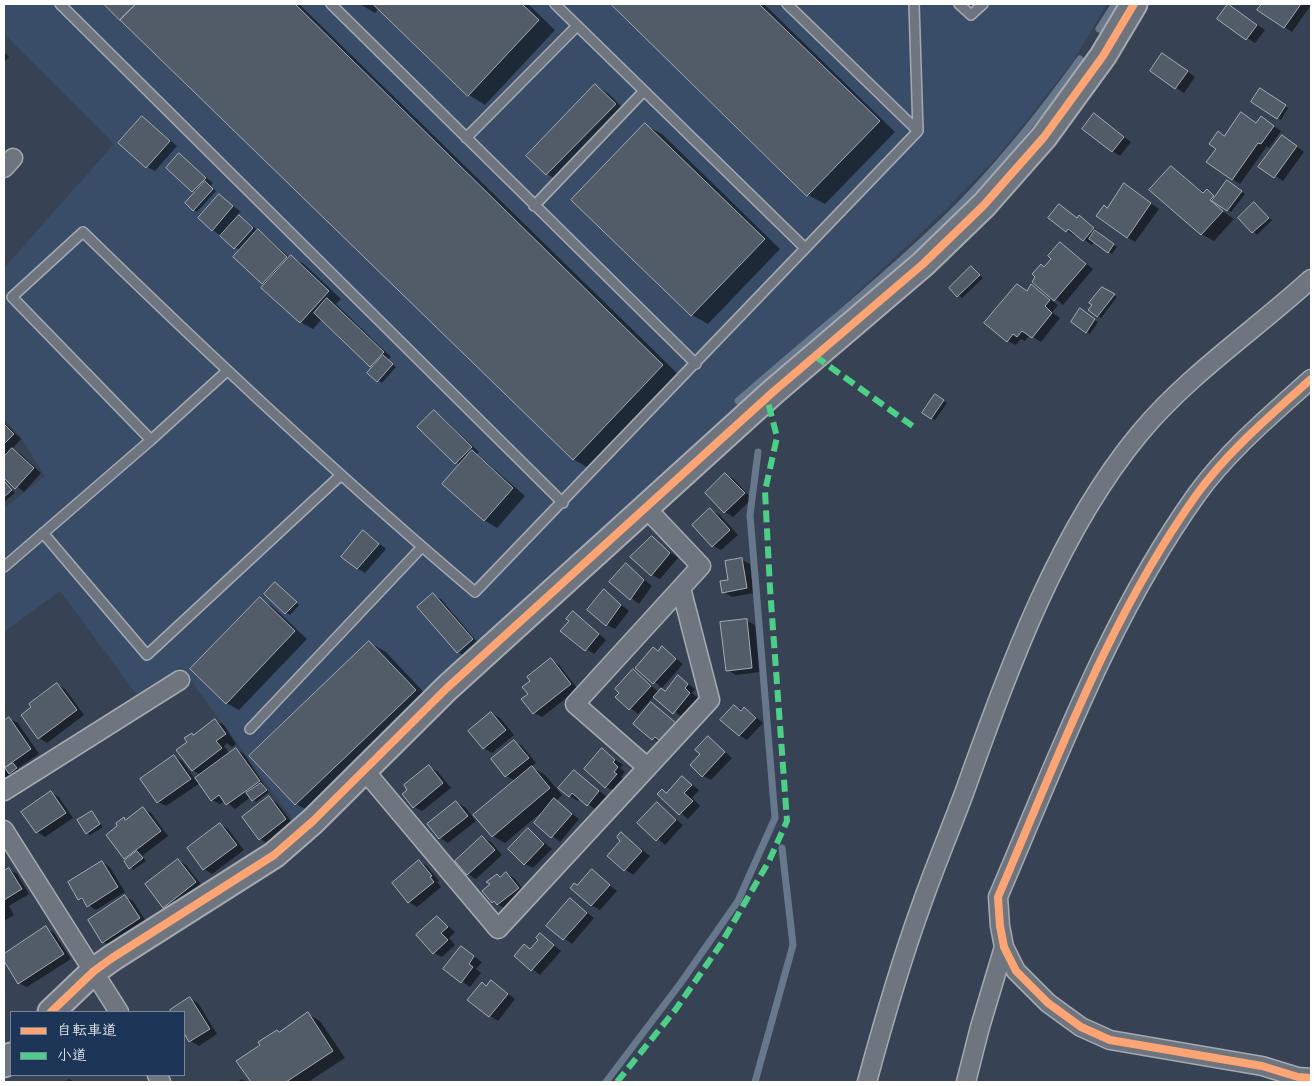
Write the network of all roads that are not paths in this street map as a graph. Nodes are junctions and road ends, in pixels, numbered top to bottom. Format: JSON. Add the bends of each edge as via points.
{"nodes":[{"id":1,"x":60,"y":4,"type":"edge"},
{"id":2,"x":331,"y":4,"type":"edge"},
{"id":3,"x":555,"y":4,"type":"edge"},
{"id":4,"x":787,"y":4,"type":"edge"},
{"id":5,"x":914,"y":4,"type":"edge"},
{"id":6,"x":959,"y":4,"type":"edge"},
{"id":7,"x":983,"y":4,"type":"edge"},
{"id":8,"x":1134,"y":4,"type":"edge"},
{"id":9,"x":577,"y":26,"type":"junction"},
{"id":10,"x":643,"y":92,"type":"junction"},
{"id":11,"x":918,"y":131,"type":"junction"},
{"id":12,"x":466,"y":138,"type":"junction"},
{"id":13,"x":534,"y":206,"type":"junction"},
{"id":14,"x":805,"y":248,"type":"junction"},
{"id":15,"x":1311,"y":279,"type":"edge"},
{"id":16,"x":696,"y":364,"type":"junction"},
{"id":17,"x":226,"y":371,"type":"junction"},
{"id":18,"x":1311,"y":379,"type":"edge"},
{"id":19,"x":151,"y":440,"type":"junction"},
{"id":20,"x":340,"y":476,"type":"junction"},
{"id":21,"x":563,"y":503,"type":"junction"},
{"id":22,"x":646,"y":508,"type":"junction"},
{"id":23,"x":43,"y":533,"type":"junction"},
{"id":24,"x":422,"y":548,"type":"junction"},
{"id":25,"x":4,"y":567,"type":"edge"},
{"id":26,"x":681,"y":588,"type":"junction"},
{"id":27,"x":180,"y":680,"type":"dead end"},
{"id":28,"x":250,"y":729,"type":"dead end"},
{"id":29,"x":647,"y":767,"type":"junction"},
{"id":30,"x":365,"y":771,"type":"junction"},
{"id":31,"x":4,"y":791,"type":"edge"},
{"id":32,"x":4,"y":830,"type":"edge"},
{"id":33,"x":1004,"y":947,"type":"junction"},
{"id":34,"x":94,"y":971,"type":"junction"},
{"id":35,"x":52,"y":1011,"type":"edge"},
{"id":36,"x":118,"y":1011,"type":"edge"},
{"id":37,"x":1272,"y":1069,"type":"junction"},
{"id":38,"x":1311,"y":1078,"type":"edge"},
{"id":39,"x":867,"y":1082,"type":"edge"},
{"id":40,"x":966,"y":1082,"type":"edge"},
{"id":41,"x":1290,"y":1082,"type":"edge"}],
"edges":[{"from":1,"to":21,"type":"lane"},
{"from":2,"to":12,"type":"lane"},
{"from":3,"to":9,"type":"lane"},
{"from":4,"to":11,"type":"lane"},
{"from":5,"to":11,"type":"lane"},
{"from":6,"to":7,"type":"lane","via":[[971,15]]},
{"from":8,"to":22,"type":"street","via":[[1103,56],[1044,137],[984,205],[923,264],[773,392]]},
{"from":9,"to":10,"type":"lane"},
{"from":9,"to":12,"type":"lane"},
{"from":10,"to":13,"type":"lane"},
{"from":10,"to":14,"type":"lane"},
{"from":11,"to":14,"type":"lane"},
{"from":12,"to":13,"type":"lane"},
{"from":13,"to":16,"type":"lane"},
{"from":14,"to":16,"type":"lane"},
{"from":15,"to":39,"type":"street","via":[[1164,407],[1101,484],[1084,512],[1049,582],[985,734],[920,908],[886,1010]]},
{"from":16,"to":21,"type":"lane"},
{"from":17,"to":19,"type":"lane"},
{"from":17,"to":19,"type":"lane","via":[[83,232],[12,297]]},
{"from":17,"to":20,"type":"lane"},
{"from":18,"to":33,"type":"street","via":[[1241,442],[1197,494],[1111,636],[998,898]]},
{"from":19,"to":23,"type":"lane"},
{"from":20,"to":23,"type":"lane","via":[[147,655]]},
{"from":20,"to":24,"type":"lane"},
{"from":21,"to":24,"type":"lane","via":[[475,592]]},
{"from":22,"to":26,"type":"street","via":[[701,566]]},
{"from":22,"to":30,"type":"street","via":[[447,688]]},
{"from":23,"to":25,"type":"lane"},
{"from":24,"to":28,"type":"lane"},
{"from":26,"to":29,"type":"street","via":[[710,700]]},
{"from":26,"to":29,"type":"street","via":[[575,704]]},
{"from":27,"to":31,"type":"street"},
{"from":29,"to":30,"type":"street","via":[[498,929]]},
{"from":30,"to":34,"type":"street","via":[[274,855],[156,928]]},
{"from":32,"to":34,"type":"street"},
{"from":33,"to":37,"type":"street","via":[[1016,971],[1048,1003],[1081,1027],[1110,1040]]},
{"from":33,"to":40,"type":"street"},
{"from":34,"to":35,"type":"street"},
{"from":34,"to":36,"type":"street"},
{"from":37,"to":38,"type":"street"},
{"from":37,"to":41,"type":"street"}]}
